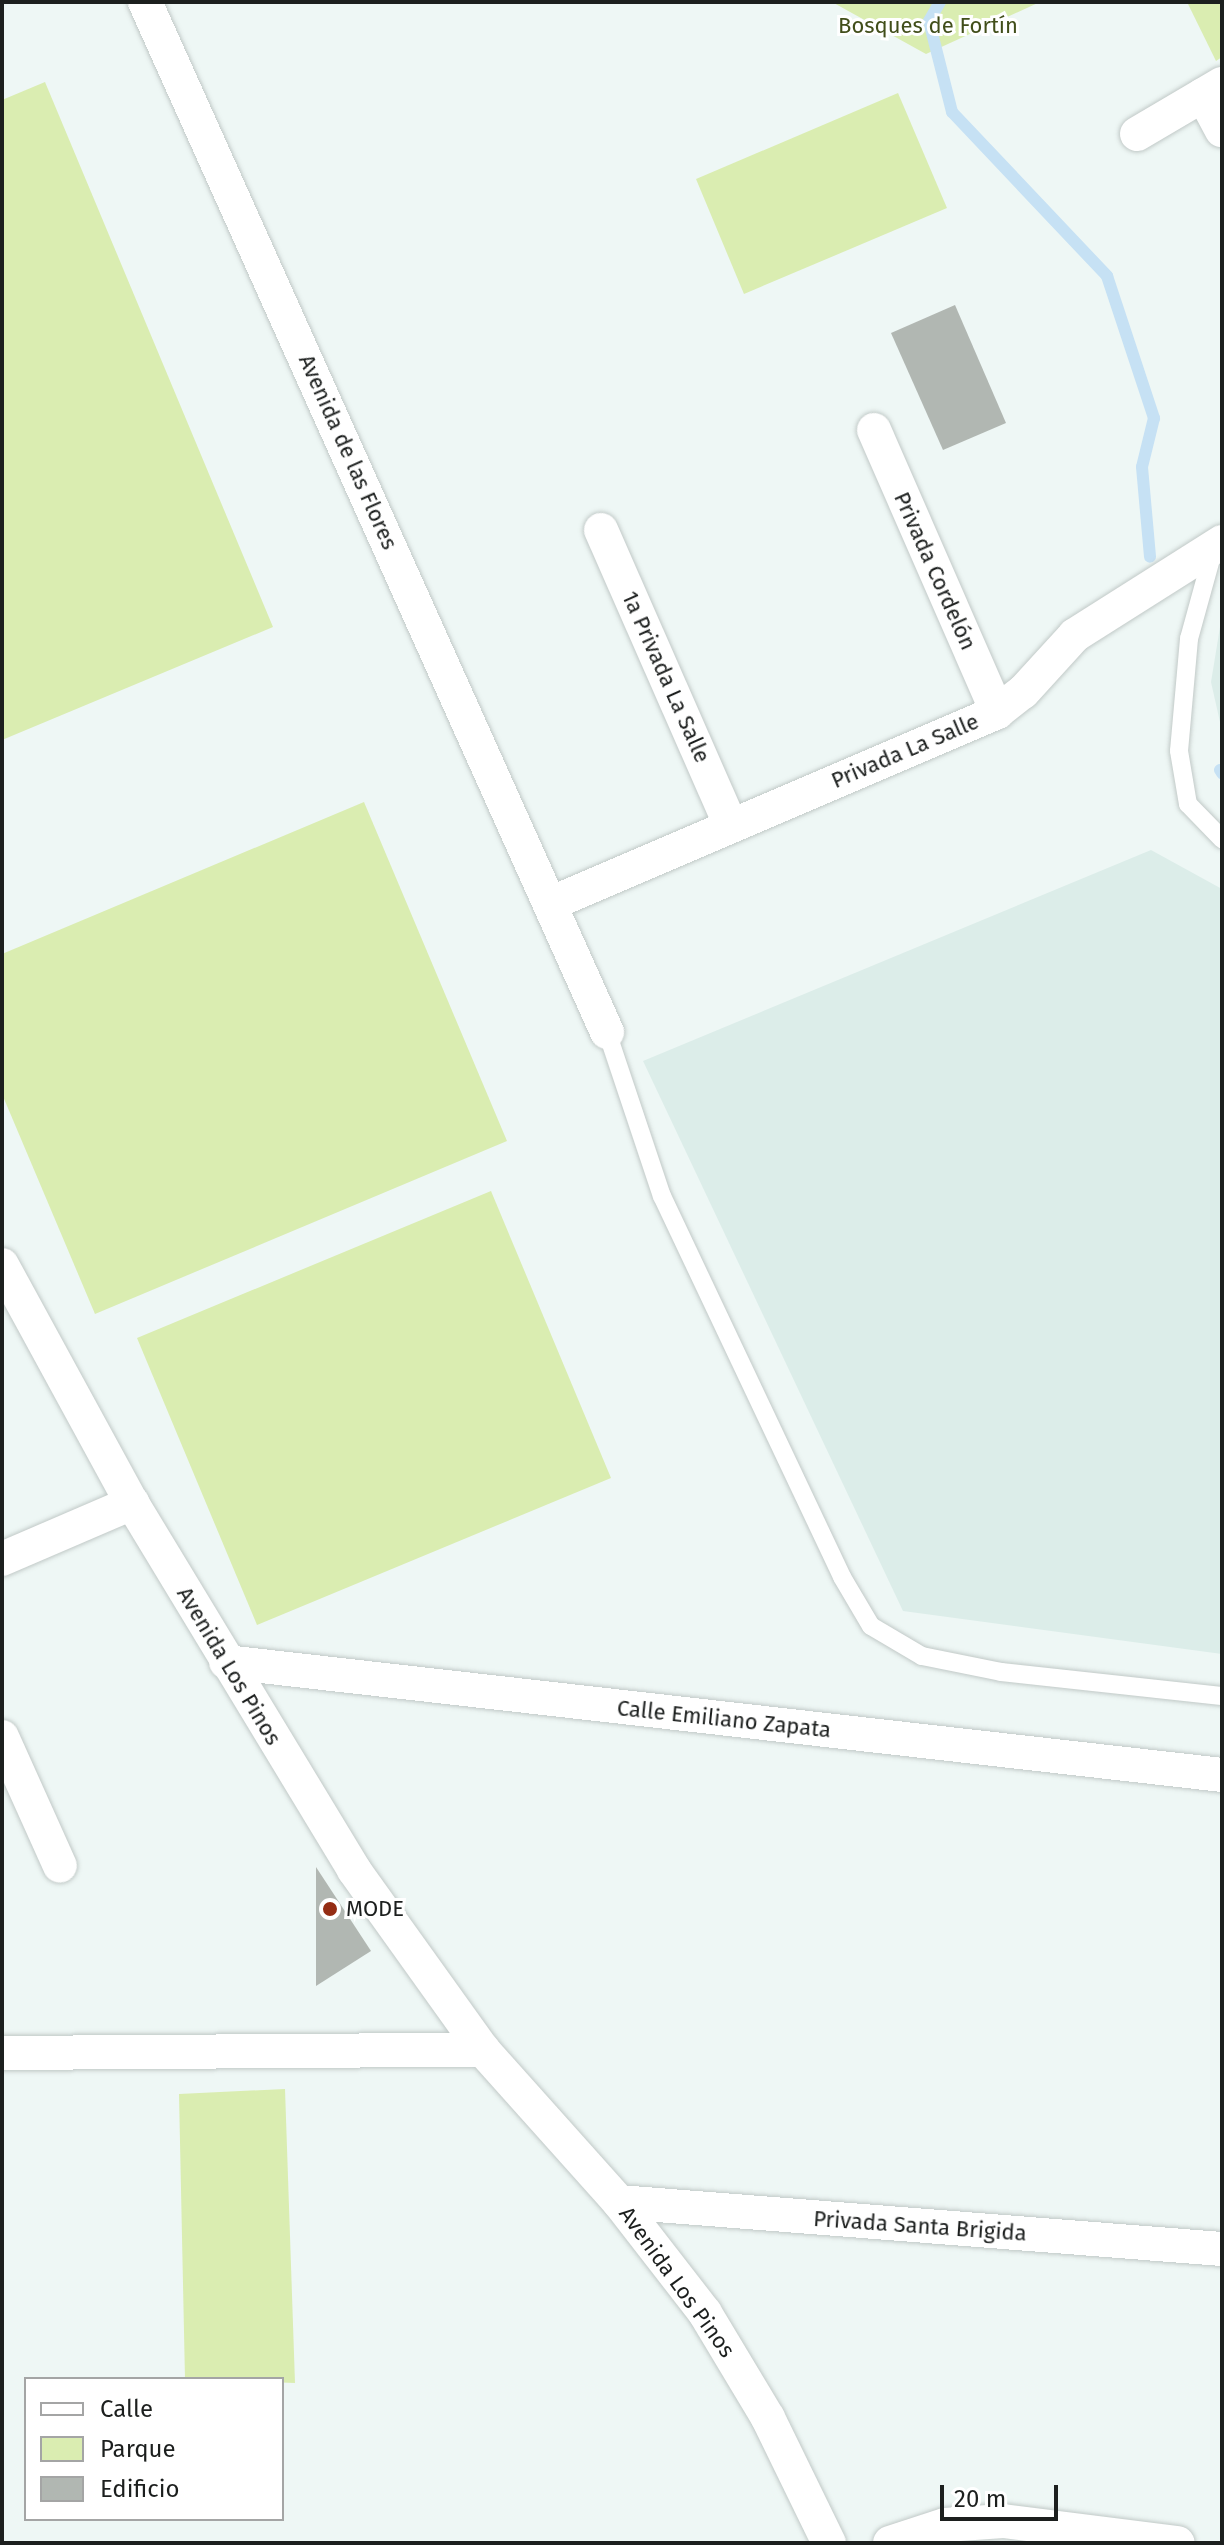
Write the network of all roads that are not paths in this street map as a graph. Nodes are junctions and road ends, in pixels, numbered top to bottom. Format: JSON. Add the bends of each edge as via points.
{"nodes":[{"id":1,"x":145,"y":2,"type":"edge"},
{"id":2,"x":1213,"y":90,"type":"edge"},
{"id":3,"x":1222,"y":130,"type":"edge"},
{"id":4,"x":1137,"y":134,"type":"dead end"},
{"id":5,"x":874,"y":430,"type":"dead end"},
{"id":6,"x":601,"y":530,"type":"dead end"},
{"id":7,"x":1218,"y":544,"type":"edge"},
{"id":8,"x":997,"y":712,"type":"junction"},
{"id":9,"x":730,"y":824,"type":"junction"},
{"id":10,"x":1222,"y":839,"type":"edge"},
{"id":11,"x":552,"y":903,"type":"junction"},
{"id":12,"x":607,"y":1032,"type":"joint"},
{"id":13,"x":2,"y":1265,"type":"edge"},
{"id":14,"x":132,"y":1503,"type":"junction"},
{"id":15,"x":2,"y":1559,"type":"edge"},
{"id":16,"x":226,"y":1662,"type":"junction"},
{"id":17,"x":1222,"y":1696,"type":"edge"},
{"id":18,"x":2,"y":1737,"type":"edge"},
{"id":19,"x":1222,"y":1775,"type":"edge"},
{"id":20,"x":60,"y":1866,"type":"dead end"},
{"id":21,"x":483,"y":2050,"type":"junction"},
{"id":22,"x":2,"y":2053,"type":"edge"},
{"id":23,"x":619,"y":2202,"type":"junction"},
{"id":24,"x":1222,"y":2249,"type":"edge"},
{"id":25,"x":829,"y":2543,"type":"edge"},
{"id":26,"x":890,"y":2543,"type":"edge"},
{"id":27,"x":1178,"y":2543,"type":"edge"}],
"edges":[{"from":1,"to":11,"type":"street","name":"Avenida de las Flores"},
{"from":2,"to":3,"type":"street"},
{"from":2,"to":4,"type":"street"},
{"from":5,"to":8,"type":"street","name":"Privada Cordelón"},
{"from":6,"to":9,"type":"street","name":"1a Privada La Salle"},
{"from":7,"to":8,"type":"street","name":"Privada La Salle","via":[[1075,635],[1023,692]]},
{"from":7,"to":10,"type":"lane","via":[[1189,639],[1179,751],[1188,804]]},
{"from":8,"to":9,"type":"street","name":"Privada La Salle"},
{"from":9,"to":11,"type":"street","name":"Privada La Salle"},
{"from":11,"to":12,"type":"street","name":"Avenida de las Flores"},
{"from":12,"to":17,"type":"lane","via":[[662,1196],[842,1577],[871,1626],[922,1656],[1001,1672]]},
{"from":13,"to":14,"type":"street","name":"Avenida Los Pinos"},
{"from":14,"to":15,"type":"street"},
{"from":14,"to":16,"type":"street","name":"Avenida Los Pinos"},
{"from":16,"to":19,"type":"street","name":"Calle Emiliano Zapata"},
{"from":16,"to":21,"type":"street","name":"Avenida Los Pinos","via":[[391,1928]]},
{"from":18,"to":20,"type":"street"},
{"from":21,"to":22,"type":"street"},
{"from":21,"to":23,"type":"street","name":"Avenida Los Pinos"},
{"from":23,"to":24,"type":"street","name":"Privada Santa Brigida"},
{"from":23,"to":25,"type":"street","name":"Avenida Los Pinos","via":[[736,2361]]},
{"from":26,"to":27,"type":"street","via":[[945,2525],[1003,2521]]}]}
